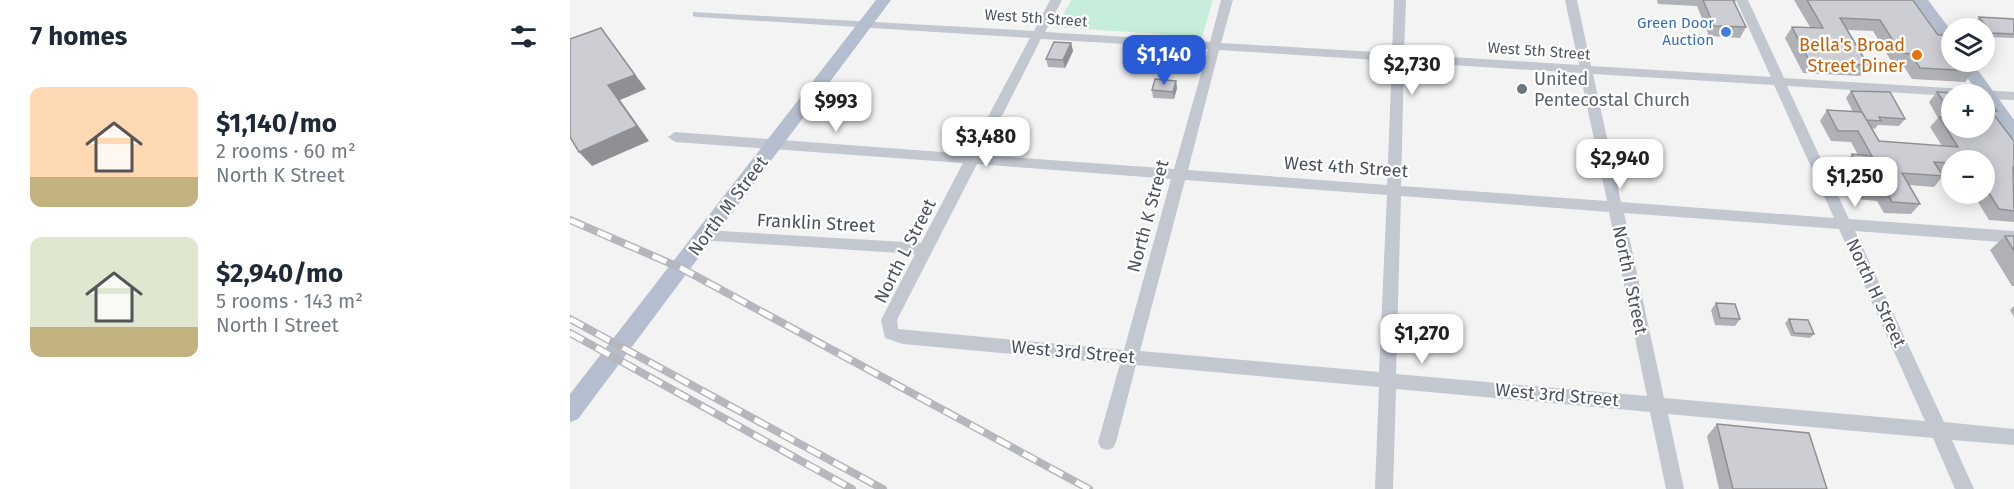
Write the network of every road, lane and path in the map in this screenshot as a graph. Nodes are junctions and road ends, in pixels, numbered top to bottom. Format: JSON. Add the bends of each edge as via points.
{"nodes":[{"id":1,"x":884,"y":0,"type":"edge"},
{"id":2,"x":1056,"y":0,"type":"edge"},
{"id":3,"x":1227,"y":0,"type":"edge"},
{"id":4,"x":1400,"y":0,"type":"edge"},
{"id":5,"x":1571,"y":0,"type":"edge"},
{"id":6,"x":1742,"y":0,"type":"edge"},
{"id":7,"x":1921,"y":0,"type":"edge"},
{"id":8,"x":697,"y":14,"type":"dead end"},
{"id":9,"x":866,"y":24,"type":"junction"},
{"id":10,"x":1941,"y":28,"type":"edge"},
{"id":11,"x":1038,"y":35,"type":"junction"},
{"id":12,"x":1214,"y":46,"type":"junction"},
{"id":13,"x":1398,"y":58,"type":"junction"},
{"id":14,"x":1586,"y":70,"type":"junction"},
{"id":15,"x":1779,"y":82,"type":"junction"},
{"id":16,"x":1941,"y":92,"type":"edge"},
{"id":17,"x":1995,"y":95,"type":"edge"},
{"id":18,"x":2014,"y":96,"type":"edge"},
{"id":19,"x":1995,"y":107,"type":"edge"},
{"id":20,"x":2014,"y":132,"type":"edge"},
{"id":21,"x":675,"y":137,"type":"dead end"},
{"id":22,"x":775,"y":144,"type":"junction"},
{"id":23,"x":972,"y":159,"type":"junction"},
{"id":24,"x":1179,"y":175,"type":"junction"},
{"id":25,"x":1393,"y":190,"type":"junction"},
{"id":26,"x":1614,"y":206,"type":"junction"},
{"id":27,"x":1845,"y":224,"type":"junction"},
{"id":28,"x":704,"y":236,"type":"junction"},
{"id":29,"x":2014,"y":237,"type":"edge"},
{"id":30,"x":925,"y":249,"type":"junction"},
{"id":31,"x":889,"y":328,"type":"joint"},
{"id":32,"x":1129,"y":357,"type":"junction"},
{"id":33,"x":1387,"y":380,"type":"junction"},
{"id":34,"x":1656,"y":404,"type":"junction"},
{"id":35,"x":570,"y":412,"type":"edge"},
{"id":36,"x":1938,"y":430,"type":"junction"},
{"id":37,"x":2014,"y":436,"type":"edge"},
{"id":38,"x":1107,"y":442,"type":"dead end"},
{"id":39,"x":1384,"y":489,"type":"edge"},
{"id":40,"x":1675,"y":489,"type":"edge"},
{"id":41,"x":1965,"y":489,"type":"edge"}],
"edges":[{"from":1,"to":9,"type":"main road","name":"North M Street"},
{"from":2,"to":11,"type":"street","name":"North L Street"},
{"from":3,"to":12,"type":"street","name":"North K Street"},
{"from":4,"to":13,"type":"street"},
{"from":5,"to":14,"type":"street","name":"North I Street"},
{"from":6,"to":15,"type":"street","name":"North H Street"},
{"from":7,"to":10,"type":"main road"},
{"from":8,"to":9,"type":"street","name":"West 5th Street"},
{"from":9,"to":11,"type":"street","name":"West 5th Street"},
{"from":9,"to":22,"type":"main road","name":"North M Street"},
{"from":11,"to":12,"type":"street","name":"West 5th Street"},
{"from":11,"to":23,"type":"street","name":"North L Street"},
{"from":12,"to":13,"type":"street","name":"West 5th Street"},
{"from":12,"to":24,"type":"street","name":"North K Street"},
{"from":13,"to":14,"type":"street","name":"West 5th Street"},
{"from":13,"to":25,"type":"street"},
{"from":14,"to":15,"type":"street","name":"West 5th Street"},
{"from":14,"to":26,"type":"street","name":"North I Street"},
{"from":15,"to":16,"type":"street","name":"West 5th Street"},
{"from":15,"to":27,"type":"street","name":"North H Street"},
{"from":17,"to":18,"type":"street","name":"West 5th Street"},
{"from":19,"to":20,"type":"main road"},
{"from":21,"to":22,"type":"street","name":"West 4th Street"},
{"from":22,"to":23,"type":"street","name":"West 4th Street"},
{"from":22,"to":28,"type":"main road","name":"North M Street"},
{"from":23,"to":24,"type":"street","name":"West 4th Street"},
{"from":23,"to":30,"type":"street","name":"North L Street"},
{"from":24,"to":25,"type":"street","name":"West 4th Street"},
{"from":24,"to":32,"type":"street","name":"North K Street"},
{"from":25,"to":26,"type":"street","name":"West 4th Street"},
{"from":25,"to":33,"type":"street"},
{"from":26,"to":27,"type":"street","name":"West 4th Street"},
{"from":26,"to":34,"type":"street","name":"North I Street"},
{"from":27,"to":29,"type":"street","name":"West 4th Street"},
{"from":27,"to":36,"type":"street","name":"North H Street"},
{"from":28,"to":30,"type":"street","name":"Franklin Street"},
{"from":28,"to":35,"type":"main road","name":"North M Street"},
{"from":30,"to":31,"type":"street","name":"North L Street","via":[[893,311]]},
{"from":31,"to":32,"type":"street","name":"West 3rd Street","via":[[891,333],[903,337]]},
{"from":32,"to":33,"type":"street","name":"West 3rd Street"},
{"from":32,"to":38,"type":"street","name":"North K Street"},
{"from":33,"to":34,"type":"street","name":"West 3rd Street"},
{"from":33,"to":39,"type":"street"},
{"from":34,"to":36,"type":"street","name":"West 3rd Street"},
{"from":34,"to":40,"type":"street","name":"North I Street"},
{"from":36,"to":37,"type":"street","name":"West 3rd Street"},
{"from":36,"to":41,"type":"street","name":"North H Street"}]}
